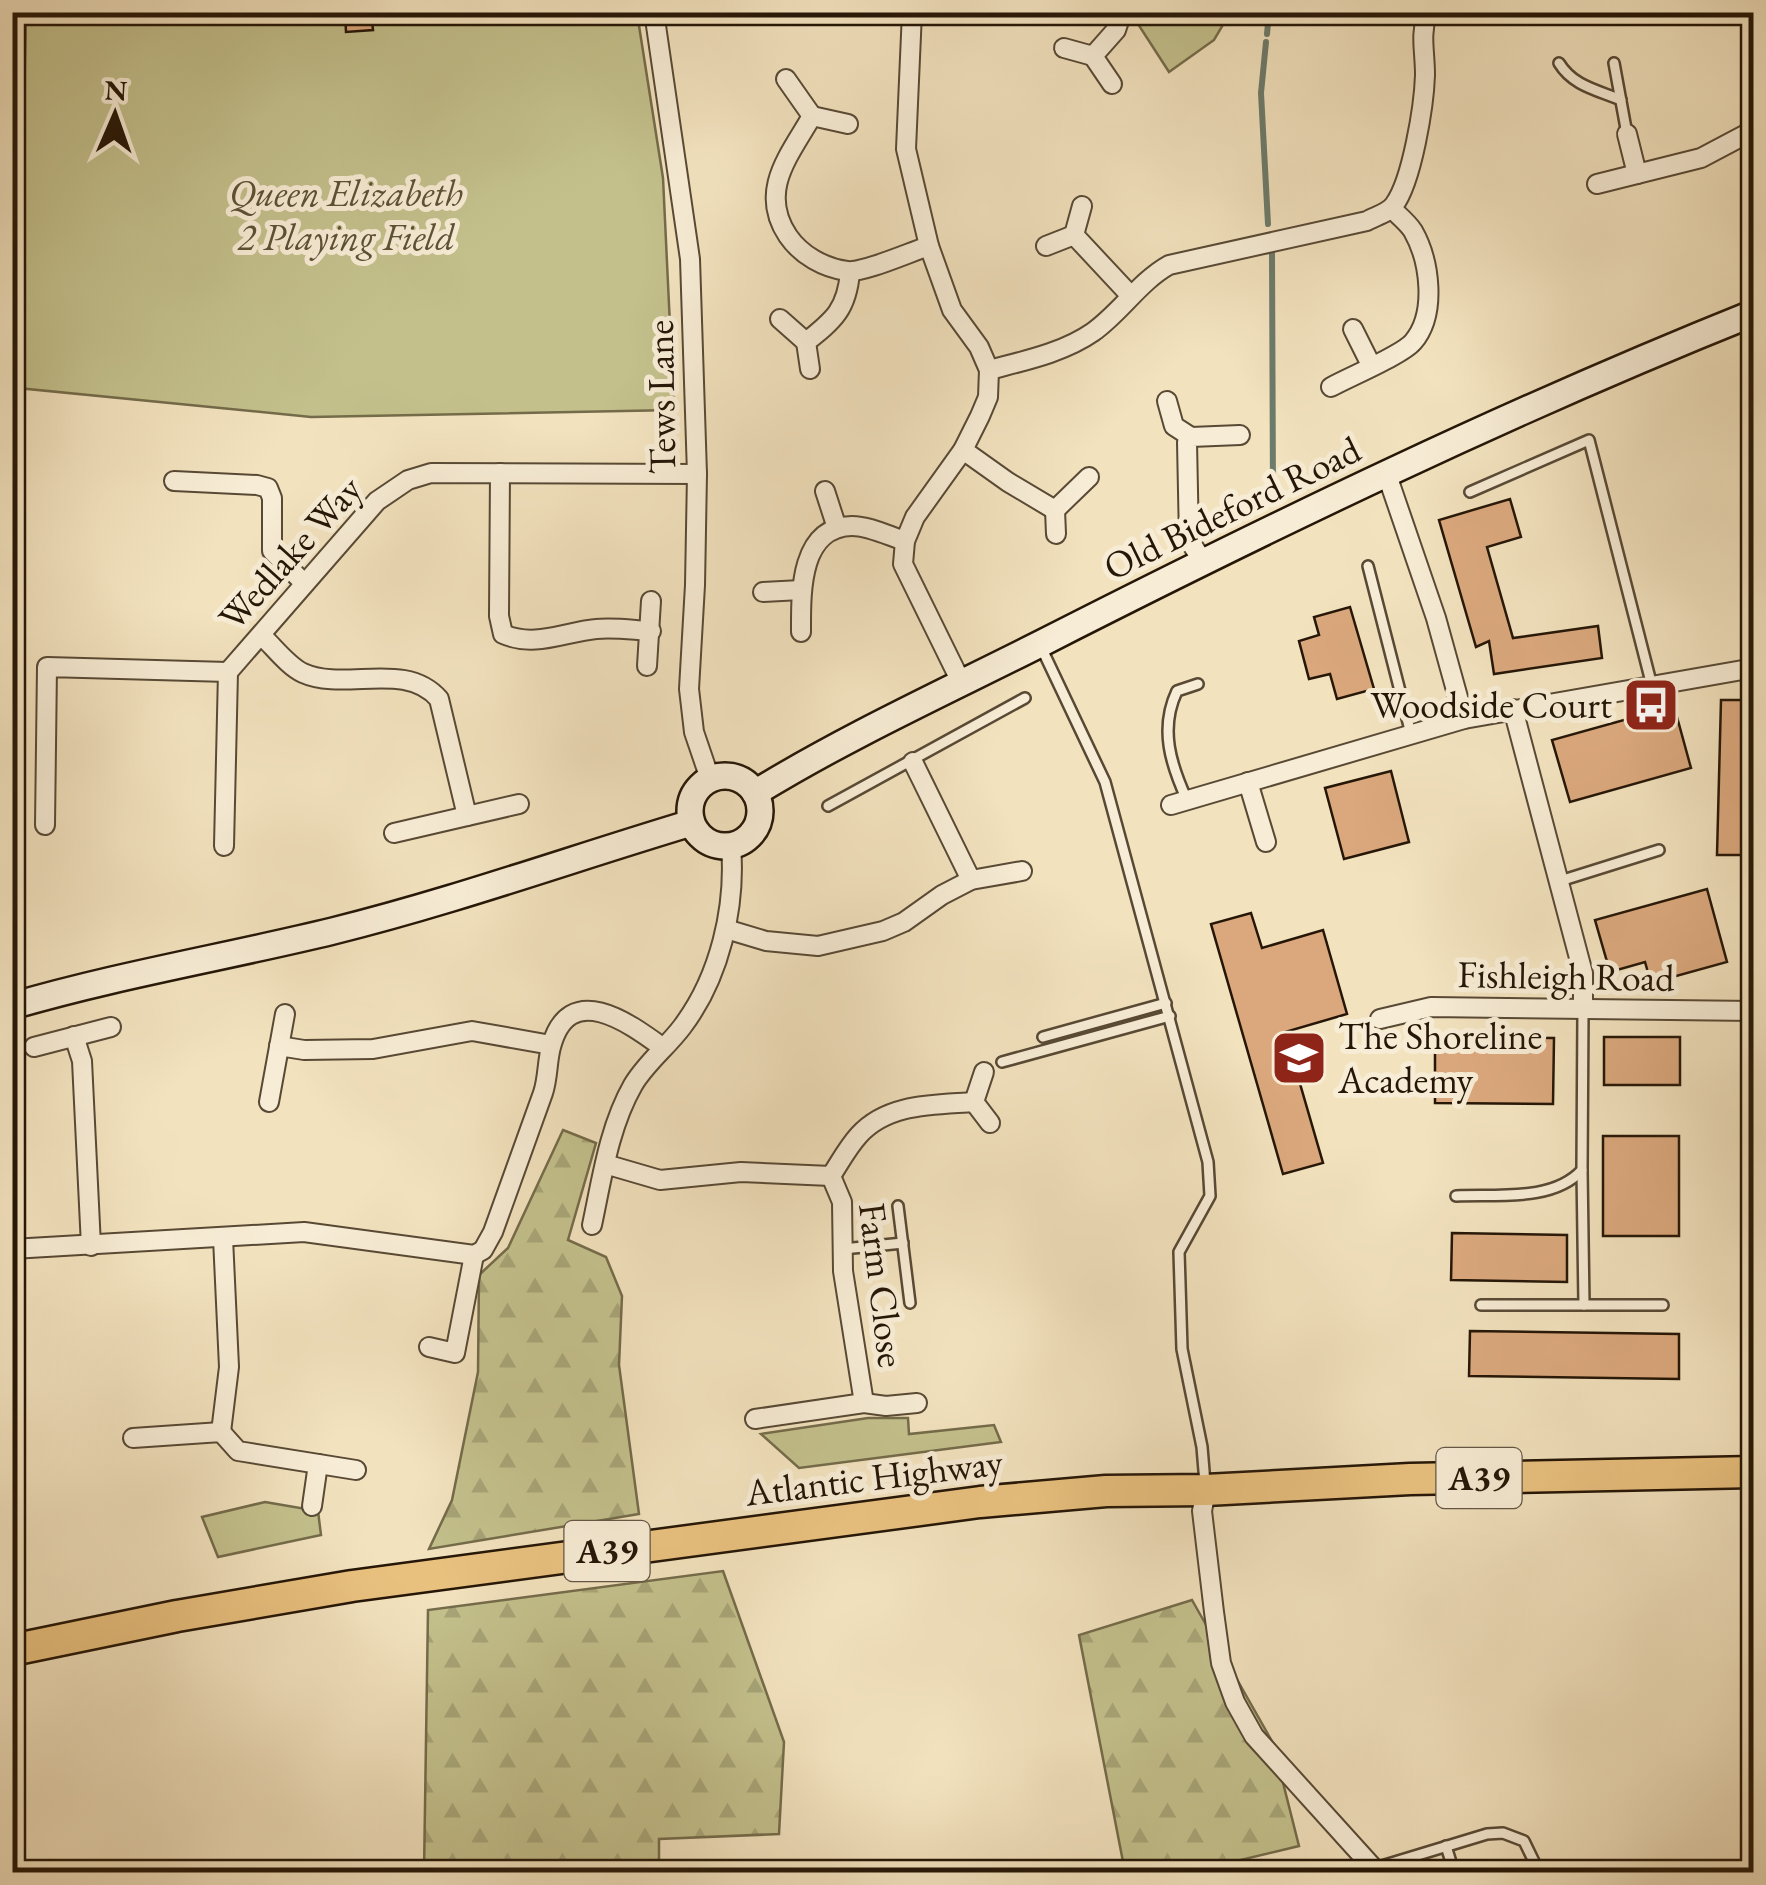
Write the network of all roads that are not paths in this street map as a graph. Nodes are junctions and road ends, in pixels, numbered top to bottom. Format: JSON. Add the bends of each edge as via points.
{"nodes":[{"id":1,"x":654,"y":12,"type":"edge"},
{"id":2,"x":912,"y":12,"type":"edge"},
{"id":3,"x":1122,"y":12,"type":"edge"},
{"id":4,"x":1427,"y":12,"type":"edge"},
{"id":5,"x":1064,"y":48,"type":"dead end"},
{"id":6,"x":1093,"y":56,"type":"junction"},
{"id":7,"x":1559,"y":63,"type":"dead end"},
{"id":8,"x":1614,"y":64,"type":"dead end"},
{"id":9,"x":786,"y":78,"type":"dead end"},
{"id":10,"x":1112,"y":84,"type":"dead end"},
{"id":11,"x":1621,"y":100,"type":"junction"},
{"id":12,"x":812,"y":116,"type":"junction"},
{"id":13,"x":848,"y":124,"type":"dead end"},
{"id":14,"x":1754,"y":130,"type":"edge"},
{"id":15,"x":1628,"y":134,"type":"joint"},
{"id":16,"x":1637,"y":174,"type":"junction"},
{"id":17,"x":1597,"y":184,"type":"dead end"},
{"id":18,"x":1082,"y":206,"type":"dead end"},
{"id":19,"x":1392,"y":208,"type":"junction"},
{"id":20,"x":1074,"y":236,"type":"junction"},
{"id":21,"x":929,"y":246,"type":"junction"},
{"id":22,"x":1046,"y":246,"type":"dead end"},
{"id":23,"x":850,"y":272,"type":"junction"},
{"id":24,"x":1132,"y":296,"type":"junction"},
{"id":25,"x":1754,"y":314,"type":"edge"},
{"id":26,"x":780,"y":319,"type":"dead end"},
{"id":27,"x":1354,"y":329,"type":"dead end"},
{"id":28,"x":806,"y":342,"type":"junction"},
{"id":29,"x":1371,"y":366,"type":"junction"},
{"id":30,"x":810,"y":369,"type":"dead end"},
{"id":31,"x":989,"y":370,"type":"junction"},
{"id":32,"x":1331,"y":387,"type":"dead end"},
{"id":33,"x":1167,"y":402,"type":"dead end"},
{"id":34,"x":1240,"y":435,"type":"dead end"},
{"id":35,"x":1191,"y":438,"type":"junction"},
{"id":36,"x":963,"y":450,"type":"junction"},
{"id":37,"x":500,"y":472,"type":"junction"},
{"id":38,"x":696,"y":474,"type":"junction"},
{"id":39,"x":1387,"y":476,"type":"junction"},
{"id":40,"x":1089,"y":477,"type":"dead end"},
{"id":41,"x":174,"y":481,"type":"dead end"},
{"id":42,"x":825,"y":491,"type":"dead end"},
{"id":43,"x":1470,"y":492,"type":"dead end"},
{"id":44,"x":1055,"y":510,"type":"junction"},
{"id":45,"x":837,"y":528,"type":"junction"},
{"id":46,"x":1056,"y":534,"type":"dead end"},
{"id":47,"x":905,"y":541,"type":"junction"},
{"id":48,"x":1202,"y":560,"type":"junction"},
{"id":49,"x":1368,"y":566,"type":"dead end"},
{"id":50,"x":304,"y":583,"type":"junction"},
{"id":51,"x":801,"y":590,"type":"junction"},
{"id":52,"x":763,"y":592,"type":"dead end"},
{"id":53,"x":652,"y":600,"type":"dead end"},
{"id":54,"x":651,"y":631,"type":"junction"},
{"id":55,"x":801,"y":632,"type":"dead end"},
{"id":56,"x":262,"y":636,"type":"junction"},
{"id":57,"x":1040,"y":644,"type":"junction"},
{"id":58,"x":647,"y":666,"type":"dead end"},
{"id":59,"x":1754,"y":668,"type":"edge"},
{"id":60,"x":228,"y":672,"type":"junction"},
{"id":61,"x":961,"y":682,"type":"junction"},
{"id":62,"x":1198,"y":684,"type":"dead end"},
{"id":63,"x":1652,"y":686,"type":"junction"},
{"id":64,"x":1026,"y":698,"type":"dead end"},
{"id":65,"x":1513,"y":709,"type":"junction"},
{"id":66,"x":1464,"y":719,"type":"junction"},
{"id":67,"x":1411,"y":734,"type":"junction"},
{"id":68,"x":913,"y":762,"type":"junction"},
{"id":69,"x":710,"y":779,"type":"junction"},
{"id":70,"x":1248,"y":782,"type":"junction"},
{"id":71,"x":755,"y":793,"type":"junction"},
{"id":72,"x":1179,"y":803,"type":"joint"},
{"id":73,"x":519,"y":804,"type":"dead end"},
{"id":74,"x":828,"y":806,"type":"dead end"},
{"id":75,"x":466,"y":816,"type":"junction"},
{"id":76,"x":691,"y":822,"type":"junction"},
{"id":77,"x":46,"y":825,"type":"dead end"},
{"id":78,"x":394,"y":833,"type":"dead end"},
{"id":79,"x":1266,"y":842,"type":"dead end"},
{"id":80,"x":224,"y":846,"type":"dead end"},
{"id":81,"x":732,"y":846,"type":"junction"},
{"id":82,"x":1659,"y":850,"type":"dead end"},
{"id":83,"x":1022,"y":872,"type":"dead end"},
{"id":84,"x":971,"y":880,"type":"junction"},
{"id":85,"x":1560,"y":881,"type":"junction"},
{"id":86,"x":726,"y":929,"type":"junction"},
{"id":87,"x":1166,"y":1003,"type":"junction"},
{"id":88,"x":12,"y":1006,"type":"edge"},
{"id":89,"x":1583,"y":1010,"type":"junction"},
{"id":90,"x":1754,"y":1010,"type":"edge"},
{"id":91,"x":285,"y":1014,"type":"dead end"},
{"id":92,"x":1170,"y":1016,"type":"junction"},
{"id":93,"x":1380,"y":1019,"type":"dead end"},
{"id":94,"x":111,"y":1027,"type":"dead end"},
{"id":95,"x":74,"y":1036,"type":"junction"},
{"id":96,"x":1043,"y":1037,"type":"dead end"},
{"id":97,"x":279,"y":1046,"type":"junction"},
{"id":98,"x":551,"y":1046,"type":"junction"},
{"id":99,"x":34,"y":1047,"type":"dead end"},
{"id":100,"x":662,"y":1047,"type":"junction"},
{"id":101,"x":1002,"y":1062,"type":"dead end"},
{"id":102,"x":984,"y":1072,"type":"dead end"},
{"id":103,"x":269,"y":1102,"type":"dead end"},
{"id":104,"x":974,"y":1102,"type":"junction"},
{"id":105,"x":990,"y":1123,"type":"dead end"},
{"id":106,"x":605,"y":1164,"type":"junction"},
{"id":107,"x":1582,"y":1170,"type":"junction"},
{"id":108,"x":831,"y":1176,"type":"junction"},
{"id":109,"x":1456,"y":1196,"type":"dead end"},
{"id":110,"x":898,"y":1206,"type":"dead end"},
{"id":111,"x":592,"y":1225,"type":"dead end"},
{"id":112,"x":223,"y":1238,"type":"junction"},
{"id":113,"x":902,"y":1243,"type":"junction"},
{"id":114,"x":91,"y":1246,"type":"junction"},
{"id":115,"x":12,"y":1249,"type":"edge"},
{"id":116,"x":843,"y":1249,"type":"junction"},
{"id":117,"x":474,"y":1255,"type":"junction"},
{"id":118,"x":910,"y":1303,"type":"dead end"},
{"id":119,"x":1481,"y":1305,"type":"dead end"},
{"id":120,"x":1584,"y":1305,"type":"junction"},
{"id":121,"x":1662,"y":1305,"type":"dead end"},
{"id":122,"x":429,"y":1347,"type":"dead end"},
{"id":123,"x":864,"y":1403,"type":"junction"},
{"id":124,"x":917,"y":1403,"type":"dead end"},
{"id":125,"x":754,"y":1419,"type":"dead end"},
{"id":126,"x":221,"y":1432,"type":"junction"},
{"id":127,"x":133,"y":1438,"type":"dead end"},
{"id":128,"x":318,"y":1464,"type":"junction"},
{"id":129,"x":356,"y":1470,"type":"dead end"},
{"id":130,"x":1754,"y":1472,"type":"edge"},
{"id":131,"x":1206,"y":1490,"type":"junction"},
{"id":132,"x":312,"y":1506,"type":"dead end"},
{"id":133,"x":12,"y":1650,"type":"edge"},
{"id":134,"x":1446,"y":1846,"type":"junction"},
{"id":135,"x":1376,"y":1870,"type":"edge"},
{"id":136,"x":1454,"y":1872,"type":"edge"},
{"id":137,"x":1539,"y":1872,"type":"edge"}],
"edges":[{"from":1,"to":38,"type":"street","name":"Tews Lane","via":[[690,259]]},
{"from":2,"to":21,"type":"street","via":[[906,149]]},
{"from":3,"to":6,"type":"street"},
{"from":4,"to":19,"type":"street","via":[[1420,34],[1425,75],[1416,137],[1407,182]]},
{"from":5,"to":6,"type":"street"},
{"from":6,"to":10,"type":"street"},
{"from":7,"to":11,"type":"lane","via":[[1582,86]]},
{"from":8,"to":11,"type":"lane"},
{"from":9,"to":12,"type":"street"},
{"from":11,"to":15,"type":"lane"},
{"from":12,"to":13,"type":"street"},
{"from":12,"to":23,"type":"street","via":[[780,173],[773,203],[795,246]]},
{"from":14,"to":16,"type":"street","via":[[1701,158]]},
{"from":15,"to":16,"type":"street"},
{"from":16,"to":17,"type":"street"},
{"from":18,"to":20,"type":"street"},
{"from":19,"to":24,"type":"street","via":[[1367,221],[1169,265]]},
{"from":19,"to":29,"type":"street","via":[[1412,230],[1425,263],[1425,324],[1411,345]]},
{"from":20,"to":22,"type":"street"},
{"from":20,"to":24,"type":"street"},
{"from":21,"to":23,"type":"street"},
{"from":21,"to":31,"type":"street","via":[[952,310]]},
{"from":23,"to":28,"type":"street","via":[[848,297]]},
{"from":24,"to":31,"type":"street","via":[[1090,335]]},
{"from":25,"to":39,"type":"street","name":"Old Bideford Road","via":[[1608,372]]},
{"from":26,"to":28,"type":"street"},
{"from":27,"to":29,"type":"street"},
{"from":28,"to":30,"type":"street"},
{"from":29,"to":32,"type":"street"},
{"from":31,"to":36,"type":"street","via":[[988,397]]},
{"from":33,"to":35,"type":"street","via":[[1174,426]]},
{"from":34,"to":35,"type":"street"},
{"from":35,"to":48,"type":"street","via":[[1189,540]]},
{"from":36,"to":44,"type":"street"},
{"from":36,"to":47,"type":"street"},
{"from":37,"to":38,"type":"street","name":"Wedlake Way"},
{"from":37,"to":50,"type":"street","name":"Wedlake Way","via":[[431,473],[392,488]]},
{"from":37,"to":54,"type":"street","via":[[503,634],[555,640],[595,629]]},
{"from":38,"to":69,"type":"street","name":"Tews Lane","via":[[689,689]]},
{"from":39,"to":48,"type":"street","name":"Old Bideford Road"},
{"from":39,"to":66,"type":"street"},
{"from":40,"to":44,"type":"street"},
{"from":41,"to":50,"type":"street","via":[[268,488],[272,552]]},
{"from":42,"to":45,"type":"street"},
{"from":43,"to":63,"type":"lane","via":[[1589,440]]},
{"from":44,"to":46,"type":"street"},
{"from":45,"to":47,"type":"street","via":[[857,526]]},
{"from":45,"to":51,"type":"street","via":[[815,542]]},
{"from":47,"to":61,"type":"street","via":[[904,564]]},
{"from":48,"to":57,"type":"street","name":"Old Bideford Road"},
{"from":49,"to":67,"type":"lane"},
{"from":50,"to":56,"type":"street","name":"Wedlake Way"},
{"from":51,"to":52,"type":"street"},
{"from":51,"to":55,"type":"street"},
{"from":53,"to":54,"type":"street"},
{"from":54,"to":58,"type":"street"},
{"from":56,"to":60,"type":"street","name":"Wedlake Way"},
{"from":56,"to":75,"type":"street","via":[[301,672],[406,679],[430,688]]},
{"from":57,"to":61,"type":"street","name":"Old Bideford Road"},
{"from":57,"to":87,"type":"lane","via":[[1105,782]]},
{"from":59,"to":63,"type":"street"},
{"from":60,"to":77,"type":"street","via":[[48,668]]},
{"from":60,"to":80,"type":"street","name":"Wedlake Way"},
{"from":61,"to":71,"type":"street","name":"Old Bideford Road"},
{"from":62,"to":72,"type":"lane","via":[[1177,691],[1172,702],[1168,738]]},
{"from":63,"to":65,"type":"street"},
{"from":64,"to":68,"type":"lane"},
{"from":65,"to":66,"type":"street"},
{"from":65,"to":85,"type":"street"},
{"from":66,"to":67,"type":"street"},
{"from":67,"to":70,"type":"street"},
{"from":68,"to":74,"type":"lane"},
{"from":68,"to":84,"type":"street"},
{"from":69,"to":71,"type":"street","via":[[737,778]]},
{"from":69,"to":76,"type":"street","via":[[694,794]]},
{"from":70,"to":72,"type":"street"},
{"from":70,"to":79,"type":"street"},
{"from":71,"to":81,"type":"street","via":[[759,820],[746,840]]},
{"from":73,"to":75,"type":"street"},
{"from":75,"to":78,"type":"street"},
{"from":76,"to":81,"type":"street","via":[[705,841]]},
{"from":76,"to":88,"type":"street","via":[[436,904]]},
{"from":81,"to":86,"type":"street"},
{"from":82,"to":85,"type":"lane"},
{"from":83,"to":84,"type":"street"},
{"from":84,"to":86,"type":"street","via":[[904,922],[818,946],[766,942]]},
{"from":85,"to":89,"type":"street","via":[[1582,974]]},
{"from":86,"to":100,"type":"street","via":[[698,1002]]},
{"from":87,"to":92,"type":"lane"},
{"from":87,"to":96,"type":"lane"},
{"from":89,"to":90,"type":"street","name":"Fishleigh Road"},
{"from":89,"to":93,"type":"street","name":"Fishleigh Road","via":[[1432,1007]]},
{"from":89,"to":107,"type":"lane"},
{"from":91,"to":97,"type":"street"},
{"from":92,"to":101,"type":"lane"},
{"from":92,"to":131,"type":"lane","via":[[1208,1162],[1210,1196],[1179,1252],[1182,1349]]},
{"from":94,"to":95,"type":"street"},
{"from":95,"to":99,"type":"street"},
{"from":95,"to":114,"type":"street","via":[[82,1061]]},
{"from":97,"to":98,"type":"street","via":[[373,1049],[472,1031]]},
{"from":97,"to":103,"type":"street"},
{"from":98,"to":100,"type":"street","via":[[570,1017],[597,1010]]},
{"from":98,"to":117,"type":"street","via":[[545,1085],[494,1232]]},
{"from":100,"to":106,"type":"street","via":[[634,1083]]},
{"from":102,"to":104,"type":"street"},
{"from":104,"to":105,"type":"street"},
{"from":104,"to":108,"type":"street","name":"Farm Close","via":[[889,1114],[859,1134]]},
{"from":106,"to":108,"type":"street","name":"Farm Close","via":[[660,1180],[741,1172]]},
{"from":106,"to":111,"type":"street"},
{"from":107,"to":109,"type":"lane","via":[[1572,1182],[1546,1191]]},
{"from":107,"to":120,"type":"lane"},
{"from":108,"to":116,"type":"street","name":"Farm Close","via":[[842,1202]]},
{"from":110,"to":113,"type":"lane"},
{"from":112,"to":114,"type":"street"},
{"from":112,"to":117,"type":"street","via":[[304,1232]]},
{"from":112,"to":126,"type":"street","via":[[228,1367]]},
{"from":113,"to":116,"type":"lane"},
{"from":113,"to":118,"type":"lane"},
{"from":114,"to":115,"type":"street"},
{"from":116,"to":123,"type":"street","name":"Farm Close"},
{"from":117,"to":122,"type":"street","via":[[454,1353]]},
{"from":119,"to":120,"type":"lane"},
{"from":120,"to":121,"type":"lane"},
{"from":123,"to":124,"type":"street","name":"Farm Close"},
{"from":123,"to":125,"type":"street","name":"Farm Close"},
{"from":126,"to":127,"type":"street"},
{"from":126,"to":128,"type":"street","via":[[238,1452]]},
{"from":128,"to":129,"type":"street"},
{"from":128,"to":132,"type":"street"},
{"from":130,"to":131,"type":"highway","name":"Atlantic Highway","number":"A39"},
{"from":131,"to":133,"type":"highway","name":"Atlantic Highway","number":"A39","via":[[980,1502],[538,1560],[352,1586]]},
{"from":131,"to":135,"type":"street","via":[[1202,1511],[1214,1612],[1235,1702],[1266,1750]]},
{"from":134,"to":135,"type":"lane"},
{"from":134,"to":136,"type":"lane"},
{"from":134,"to":137,"type":"lane","via":[[1486,1834],[1512,1835],[1531,1850]]}]}
